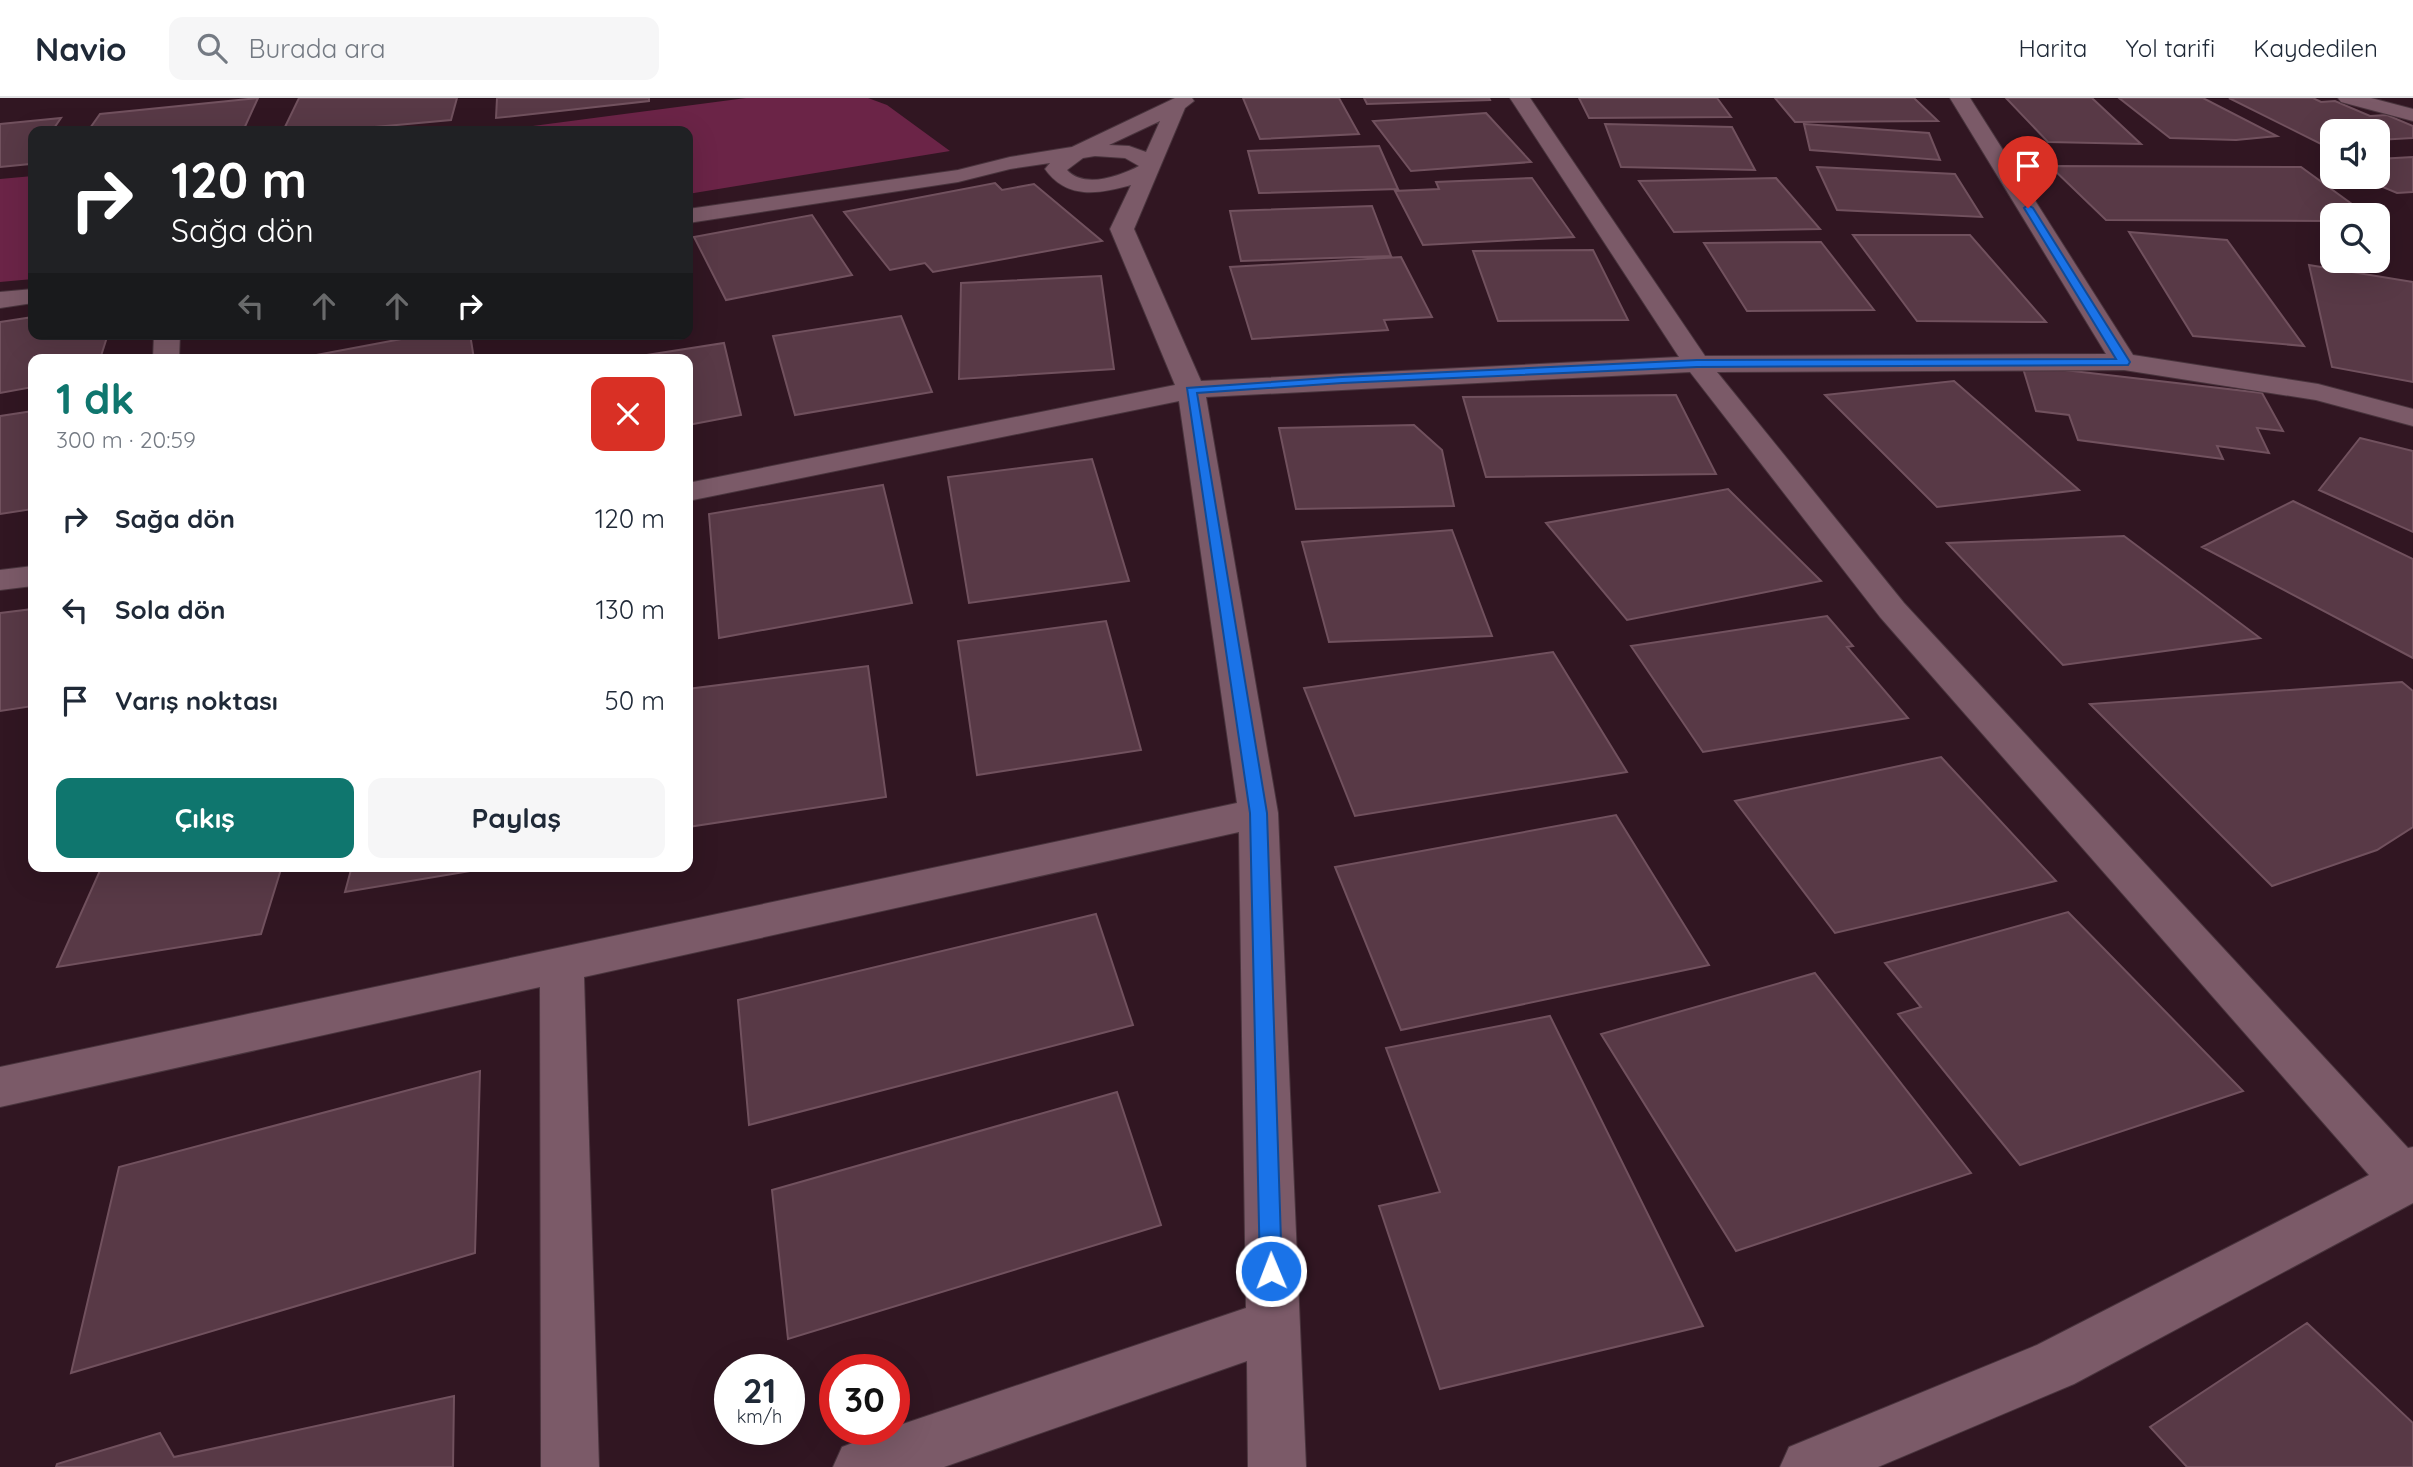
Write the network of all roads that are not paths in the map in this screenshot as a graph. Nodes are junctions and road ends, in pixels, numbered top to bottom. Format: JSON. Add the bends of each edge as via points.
{"nodes":[{"id":1,"x":1520,"y":98,"type":"edge"},
{"id":2,"x":1960,"y":98,"type":"edge"},
{"id":3,"x":2348,"y":98,"type":"edge"},
{"id":4,"x":1183,"y":102,"type":"edge"},
{"id":5,"x":2413,"y":115,"type":"edge"},
{"id":6,"x":1077,"y":154,"type":"junction"},
{"id":7,"x":1151,"y":168,"type":"junction"},
{"id":8,"x":958,"y":176,"type":"junction"},
{"id":9,"x":1069,"y":182,"type":"junction"},
{"id":10,"x":693,"y":215,"type":"edge"},
{"id":11,"x":1108,"y":215,"type":"junction"},
{"id":12,"x":28,"y":297,"type":"edge"},
{"id":13,"x":0,"y":300,"type":"edge"},
{"id":14,"x":2124,"y":362,"type":"junction"},
{"id":15,"x":1697,"y":364,"type":"junction"},
{"id":16,"x":1191,"y":390,"type":"junction"},
{"id":17,"x":2413,"y":418,"type":"edge"},
{"id":18,"x":693,"y":491,"type":"edge"},
{"id":19,"x":28,"y":577,"type":"edge"},
{"id":20,"x":0,"y":580,"type":"edge"},
{"id":21,"x":1258,"y":813,"type":"junction"},
{"id":22,"x":562,"y":964,"type":"junction"},
{"id":23,"x":0,"y":1087,"type":"edge"},
{"id":24,"x":2409,"y":1175,"type":"edge"},
{"id":25,"x":1273,"y":1325,"type":"junction"},
{"id":26,"x":570,"y":1467,"type":"edge"},
{"id":27,"x":862,"y":1467,"type":"edge"},
{"id":28,"x":1277,"y":1467,"type":"edge"},
{"id":29,"x":1809,"y":1467,"type":"edge"}],
"edges":[{"from":1,"to":15,"type":"street"},
{"from":2,"to":14,"type":"street"},
{"from":3,"to":5,"type":"street"},
{"from":4,"to":6,"type":"street"},
{"from":4,"to":7,"type":"street","via":[[1158,145]]},
{"from":6,"to":7,"type":"street","via":[[1129,152]]},
{"from":6,"to":8,"type":"street"},
{"from":6,"to":9,"type":"street","via":[[1056,169],[1059,177]]},
{"from":7,"to":9,"type":"street","via":[[1109,184]]},
{"from":7,"to":11,"type":"street"},
{"from":8,"to":9,"type":"street"},
{"from":8,"to":10,"type":"street"},
{"from":9,"to":11,"type":"street"},
{"from":11,"to":16,"type":"street"},
{"from":12,"to":13,"type":"street"},
{"from":14,"to":15,"type":"street"},
{"from":14,"to":17,"type":"street","via":[[2318,392]]},
{"from":15,"to":16,"type":"street"},
{"from":15,"to":24,"type":"street","via":[[1892,610]]},
{"from":16,"to":18,"type":"street"},
{"from":16,"to":21,"type":"street"},
{"from":19,"to":20,"type":"street"},
{"from":21,"to":22,"type":"street"},
{"from":21,"to":25,"type":"street"},
{"from":22,"to":23,"type":"street"},
{"from":22,"to":26,"type":"street"},
{"from":24,"to":29,"type":"street","via":[[2055,1365]]},
{"from":25,"to":27,"type":"street"},
{"from":25,"to":28,"type":"street"}]}
